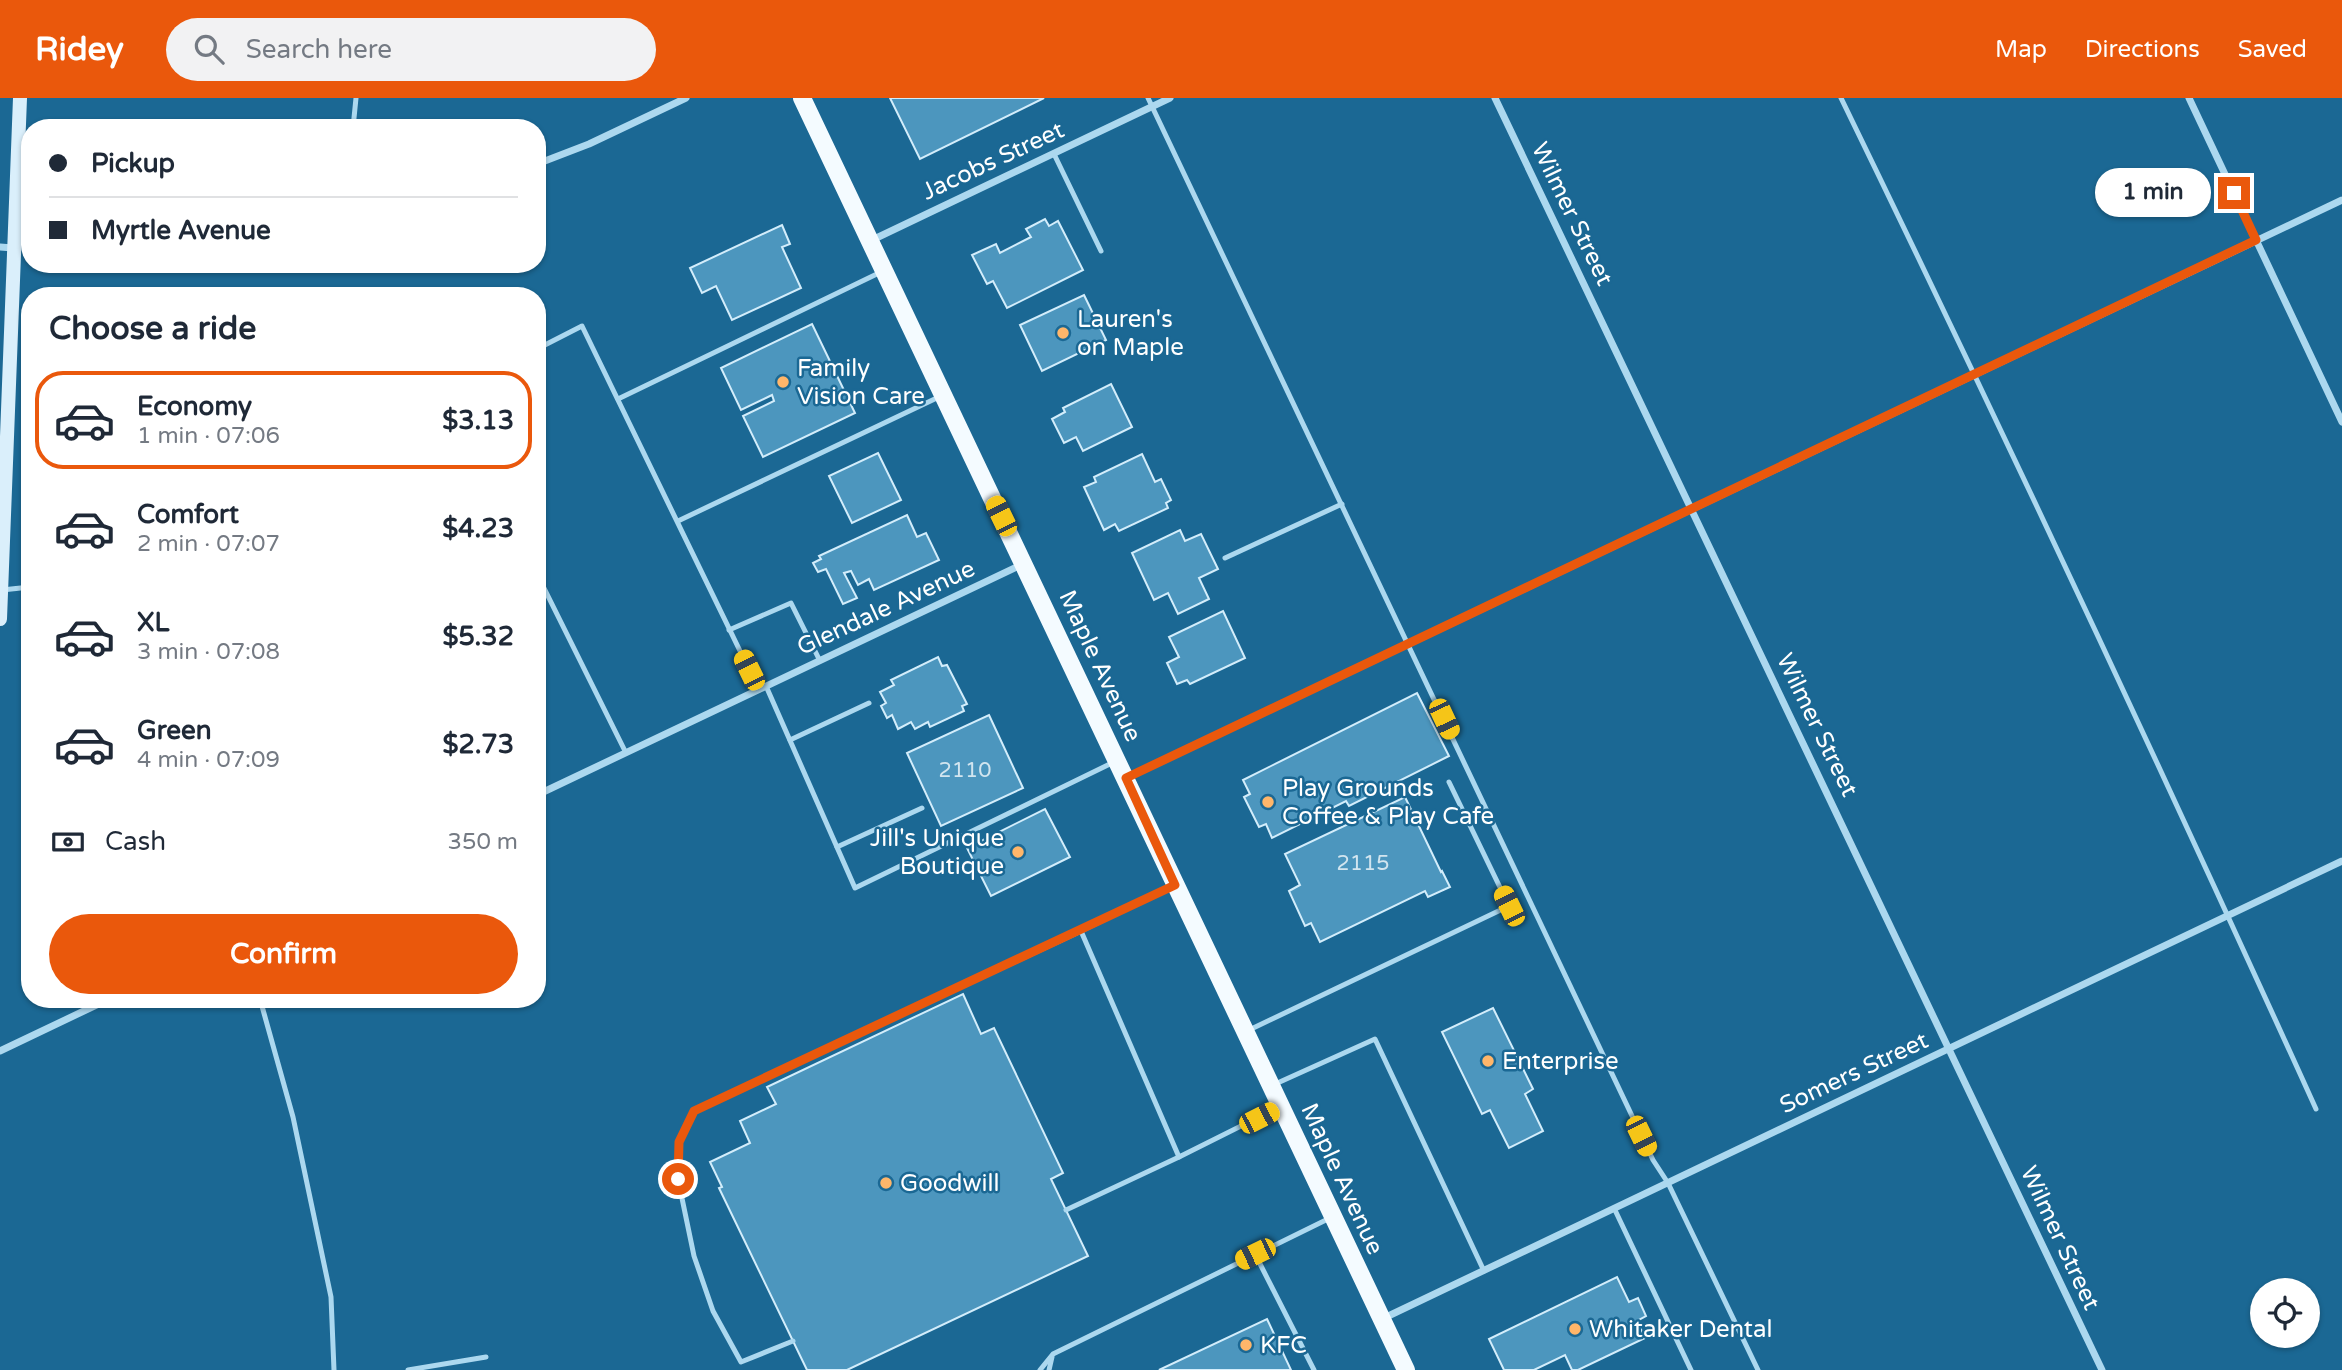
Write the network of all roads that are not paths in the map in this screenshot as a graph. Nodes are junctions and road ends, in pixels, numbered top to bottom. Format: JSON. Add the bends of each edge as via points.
{"nodes":[{"id":1,"x":20,"y":98,"type":"edge"},
{"id":2,"x":356,"y":98,"type":"edge"},
{"id":3,"x":686,"y":98,"type":"edge"},
{"id":4,"x":802,"y":98,"type":"edge"},
{"id":5,"x":1148,"y":98,"type":"edge"},
{"id":6,"x":1170,"y":98,"type":"edge"},
{"id":7,"x":1495,"y":98,"type":"edge"},
{"id":8,"x":1841,"y":98,"type":"edge"},
{"id":9,"x":2189,"y":98,"type":"edge"},
{"id":10,"x":1153,"y":106,"type":"junction"},
{"id":11,"x":22,"y":119,"type":"edge"},
{"id":12,"x":354,"y":119,"type":"edge"},
{"id":13,"x":1054,"y":154,"type":"junction"},
{"id":14,"x":546,"y":160,"type":"edge"},
{"id":15,"x":21,"y":171,"type":"edge"},
{"id":16,"x":2342,"y":200,"type":"edge"},
{"id":17,"x":2256,"y":240,"type":"junction"},
{"id":18,"x":870,"y":241,"type":"junction"},
{"id":19,"x":7,"y":248,"type":"edge"},
{"id":20,"x":1101,"y":251,"type":"dead end"},
{"id":21,"x":884,"y":270,"type":"junction"},
{"id":22,"x":546,"y":344,"type":"edge"},
{"id":23,"x":1975,"y":375,"type":"junction"},
{"id":24,"x":943,"y":395,"type":"junction"},
{"id":25,"x":618,"y":399,"type":"junction"},
{"id":26,"x":2342,"y":422,"type":"edge"},
{"id":27,"x":1342,"y":504,"type":"junction"},
{"id":28,"x":1693,"y":509,"type":"junction"},
{"id":29,"x":678,"y":521,"type":"junction"},
{"id":30,"x":1225,"y":558,"type":"dead end"},
{"id":31,"x":1024,"y":564,"type":"junction"},
{"id":32,"x":21,"y":588,"type":"edge"},
{"id":33,"x":1,"y":590,"type":"edge"},
{"id":34,"x":546,"y":592,"type":"edge"},
{"id":35,"x":0,"y":620,"type":"edge"},
{"id":36,"x":729,"y":630,"type":"junction"},
{"id":37,"x":1409,"y":645,"type":"junction"},
{"id":38,"x":820,"y":661,"type":"junction"},
{"id":39,"x":763,"y":688,"type":"junction"},
{"id":40,"x":869,"y":703,"type":"dead end"},
{"id":41,"x":790,"y":740,"type":"junction"},
{"id":42,"x":626,"y":753,"type":"junction"},
{"id":43,"x":1117,"y":760,"type":"junction"},
{"id":44,"x":1126,"y":778,"type":"junction"},
{"id":45,"x":1449,"y":782,"type":"dead end"},
{"id":46,"x":546,"y":791,"type":"edge"},
{"id":47,"x":922,"y":808,"type":"dead end"},
{"id":48,"x":837,"y":847,"type":"junction"},
{"id":49,"x":2342,"y":861,"type":"edge"},
{"id":50,"x":1175,"y":885,"type":"junction"},
{"id":51,"x":2228,"y":915,"type":"junction"},
{"id":52,"x":1081,"y":930,"type":"junction"},
{"id":53,"x":90,"y":1008,"type":"edge"},
{"id":54,"x":263,"y":1008,"type":"edge"},
{"id":55,"x":1245,"y":1033,"type":"junction"},
{"id":56,"x":1950,"y":1049,"type":"junction"},
{"id":57,"x":0,"y":1051,"type":"edge"},
{"id":58,"x":1271,"y":1086,"type":"junction"},
{"id":59,"x":1281,"y":1106,"type":"junction"},
{"id":60,"x":2316,"y":1109,"type":"dead end"},
{"id":61,"x":1179,"y":1157,"type":"junction"},
{"id":62,"x":1668,"y":1182,"type":"junction"},
{"id":63,"x":1614,"y":1208,"type":"junction"},
{"id":64,"x":1066,"y":1210,"type":"dead end"},
{"id":65,"x":1333,"y":1217,"type":"junction"},
{"id":66,"x":1255,"y":1254,"type":"junction"},
{"id":67,"x":1484,"y":1271,"type":"junction"},
{"id":68,"x":1381,"y":1320,"type":"junction"},
{"id":69,"x":793,"y":1340,"type":"dead end"},
{"id":70,"x":1053,"y":1354,"type":"junction"},
{"id":71,"x":486,"y":1357,"type":"dead end"},
{"id":72,"x":334,"y":1370,"type":"edge"},
{"id":73,"x":408,"y":1370,"type":"edge"},
{"id":74,"x":1040,"y":1370,"type":"edge"},
{"id":75,"x":1049,"y":1370,"type":"edge"},
{"id":76,"x":1314,"y":1370,"type":"edge"},
{"id":77,"x":1406,"y":1370,"type":"edge"},
{"id":78,"x":1691,"y":1370,"type":"edge"},
{"id":79,"x":1758,"y":1370,"type":"edge"},
{"id":80,"x":2102,"y":1370,"type":"edge"}],
"edges":[{"from":1,"to":11,"type":"street"},
{"from":2,"to":12,"type":"lane"},
{"from":3,"to":14,"type":"street"},
{"from":4,"to":18,"type":"main road","name":"Maple Avenue"},
{"from":5,"to":10,"type":"lane"},
{"from":6,"to":10,"type":"street","name":"Jacobs Street"},
{"from":7,"to":28,"type":"street","name":"Wilmer Street"},
{"from":8,"to":23,"type":"lane"},
{"from":9,"to":17,"type":"street"},
{"from":10,"to":13,"type":"street","name":"Jacobs Street"},
{"from":10,"to":27,"type":"lane"},
{"from":13,"to":18,"type":"street","name":"Jacobs Street"},
{"from":13,"to":20,"type":"lane"},
{"from":15,"to":19,"type":"street"},
{"from":16,"to":17,"type":"street"},
{"from":17,"to":23,"type":"street"},
{"from":17,"to":26,"type":"street"},
{"from":18,"to":21,"type":"main road","name":"Maple Avenue"},
{"from":19,"to":33,"type":"street"},
{"from":21,"to":24,"type":"main road","name":"Maple Avenue"},
{"from":21,"to":25,"type":"lane"},
{"from":22,"to":25,"type":"lane","via":[[582,326]]},
{"from":23,"to":28,"type":"street"},
{"from":23,"to":51,"type":"lane"},
{"from":24,"to":29,"type":"lane"},
{"from":24,"to":31,"type":"main road","name":"Maple Avenue"},
{"from":25,"to":29,"type":"lane"},
{"from":27,"to":30,"type":"lane"},
{"from":27,"to":37,"type":"lane"},
{"from":28,"to":37,"type":"street"},
{"from":28,"to":56,"type":"street","name":"Wilmer Street"},
{"from":29,"to":36,"type":"lane"},
{"from":31,"to":38,"type":"street","name":"Glendale Avenue"},
{"from":31,"to":43,"type":"main road","name":"Maple Avenue"},
{"from":32,"to":33,"type":"lane"},
{"from":33,"to":35,"type":"street"},
{"from":34,"to":42,"type":"lane"},
{"from":36,"to":38,"type":"lane","via":[[791,603]]},
{"from":36,"to":39,"type":"lane"},
{"from":37,"to":44,"type":"street"},
{"from":37,"to":62,"type":"lane","via":[[1653,1160]]},
{"from":38,"to":39,"type":"street","name":"Glendale Avenue"},
{"from":39,"to":41,"type":"lane"},
{"from":39,"to":42,"type":"street","name":"Glendale Avenue"},
{"from":40,"to":41,"type":"lane"},
{"from":41,"to":48,"type":"lane"},
{"from":42,"to":46,"type":"street","name":"Glendale Avenue"},
{"from":43,"to":44,"type":"main road","name":"Maple Avenue"},
{"from":43,"to":48,"type":"lane","via":[[855,888]]},
{"from":44,"to":50,"type":"main road","name":"Maple Avenue"},
{"from":45,"to":55,"type":"lane","via":[[1509,906]]},
{"from":47,"to":48,"type":"lane"},
{"from":49,"to":51,"type":"street","name":"Somers Street"},
{"from":50,"to":52,"type":"lane"},
{"from":50,"to":55,"type":"main road","name":"Maple Avenue"},
{"from":51,"to":56,"type":"street","name":"Somers Street"},
{"from":51,"to":60,"type":"lane"},
{"from":52,"to":61,"type":"lane"},
{"from":52,"to":69,"type":"lane","via":[[694,1111],[679,1142],[678,1179],[694,1256],[713,1311],[741,1362]]},
{"from":53,"to":57,"type":"street"},
{"from":54,"to":72,"type":"lane","via":[[293,1117],[331,1297]]},
{"from":55,"to":58,"type":"main road","name":"Maple Avenue"},
{"from":56,"to":62,"type":"street","name":"Somers Street"},
{"from":56,"to":80,"type":"street","name":"Wilmer Street"},
{"from":58,"to":59,"type":"main road","name":"Maple Avenue"},
{"from":58,"to":67,"type":"lane","via":[[1375,1039]]},
{"from":59,"to":61,"type":"lane"},
{"from":59,"to":65,"type":"main road","name":"Maple Avenue"},
{"from":61,"to":64,"type":"lane"},
{"from":62,"to":63,"type":"street","name":"Somers Street"},
{"from":62,"to":79,"type":"lane"},
{"from":63,"to":67,"type":"street","name":"Somers Street"},
{"from":63,"to":78,"type":"lane"},
{"from":65,"to":66,"type":"lane"},
{"from":65,"to":68,"type":"main road","name":"Maple Avenue"},
{"from":66,"to":70,"type":"lane"},
{"from":66,"to":76,"type":"lane"},
{"from":67,"to":68,"type":"street","name":"Somers Street"},
{"from":68,"to":77,"type":"main road","name":"Maple Avenue"},
{"from":70,"to":74,"type":"lane"},
{"from":70,"to":75,"type":"lane"},
{"from":71,"to":73,"type":"lane"}]}
